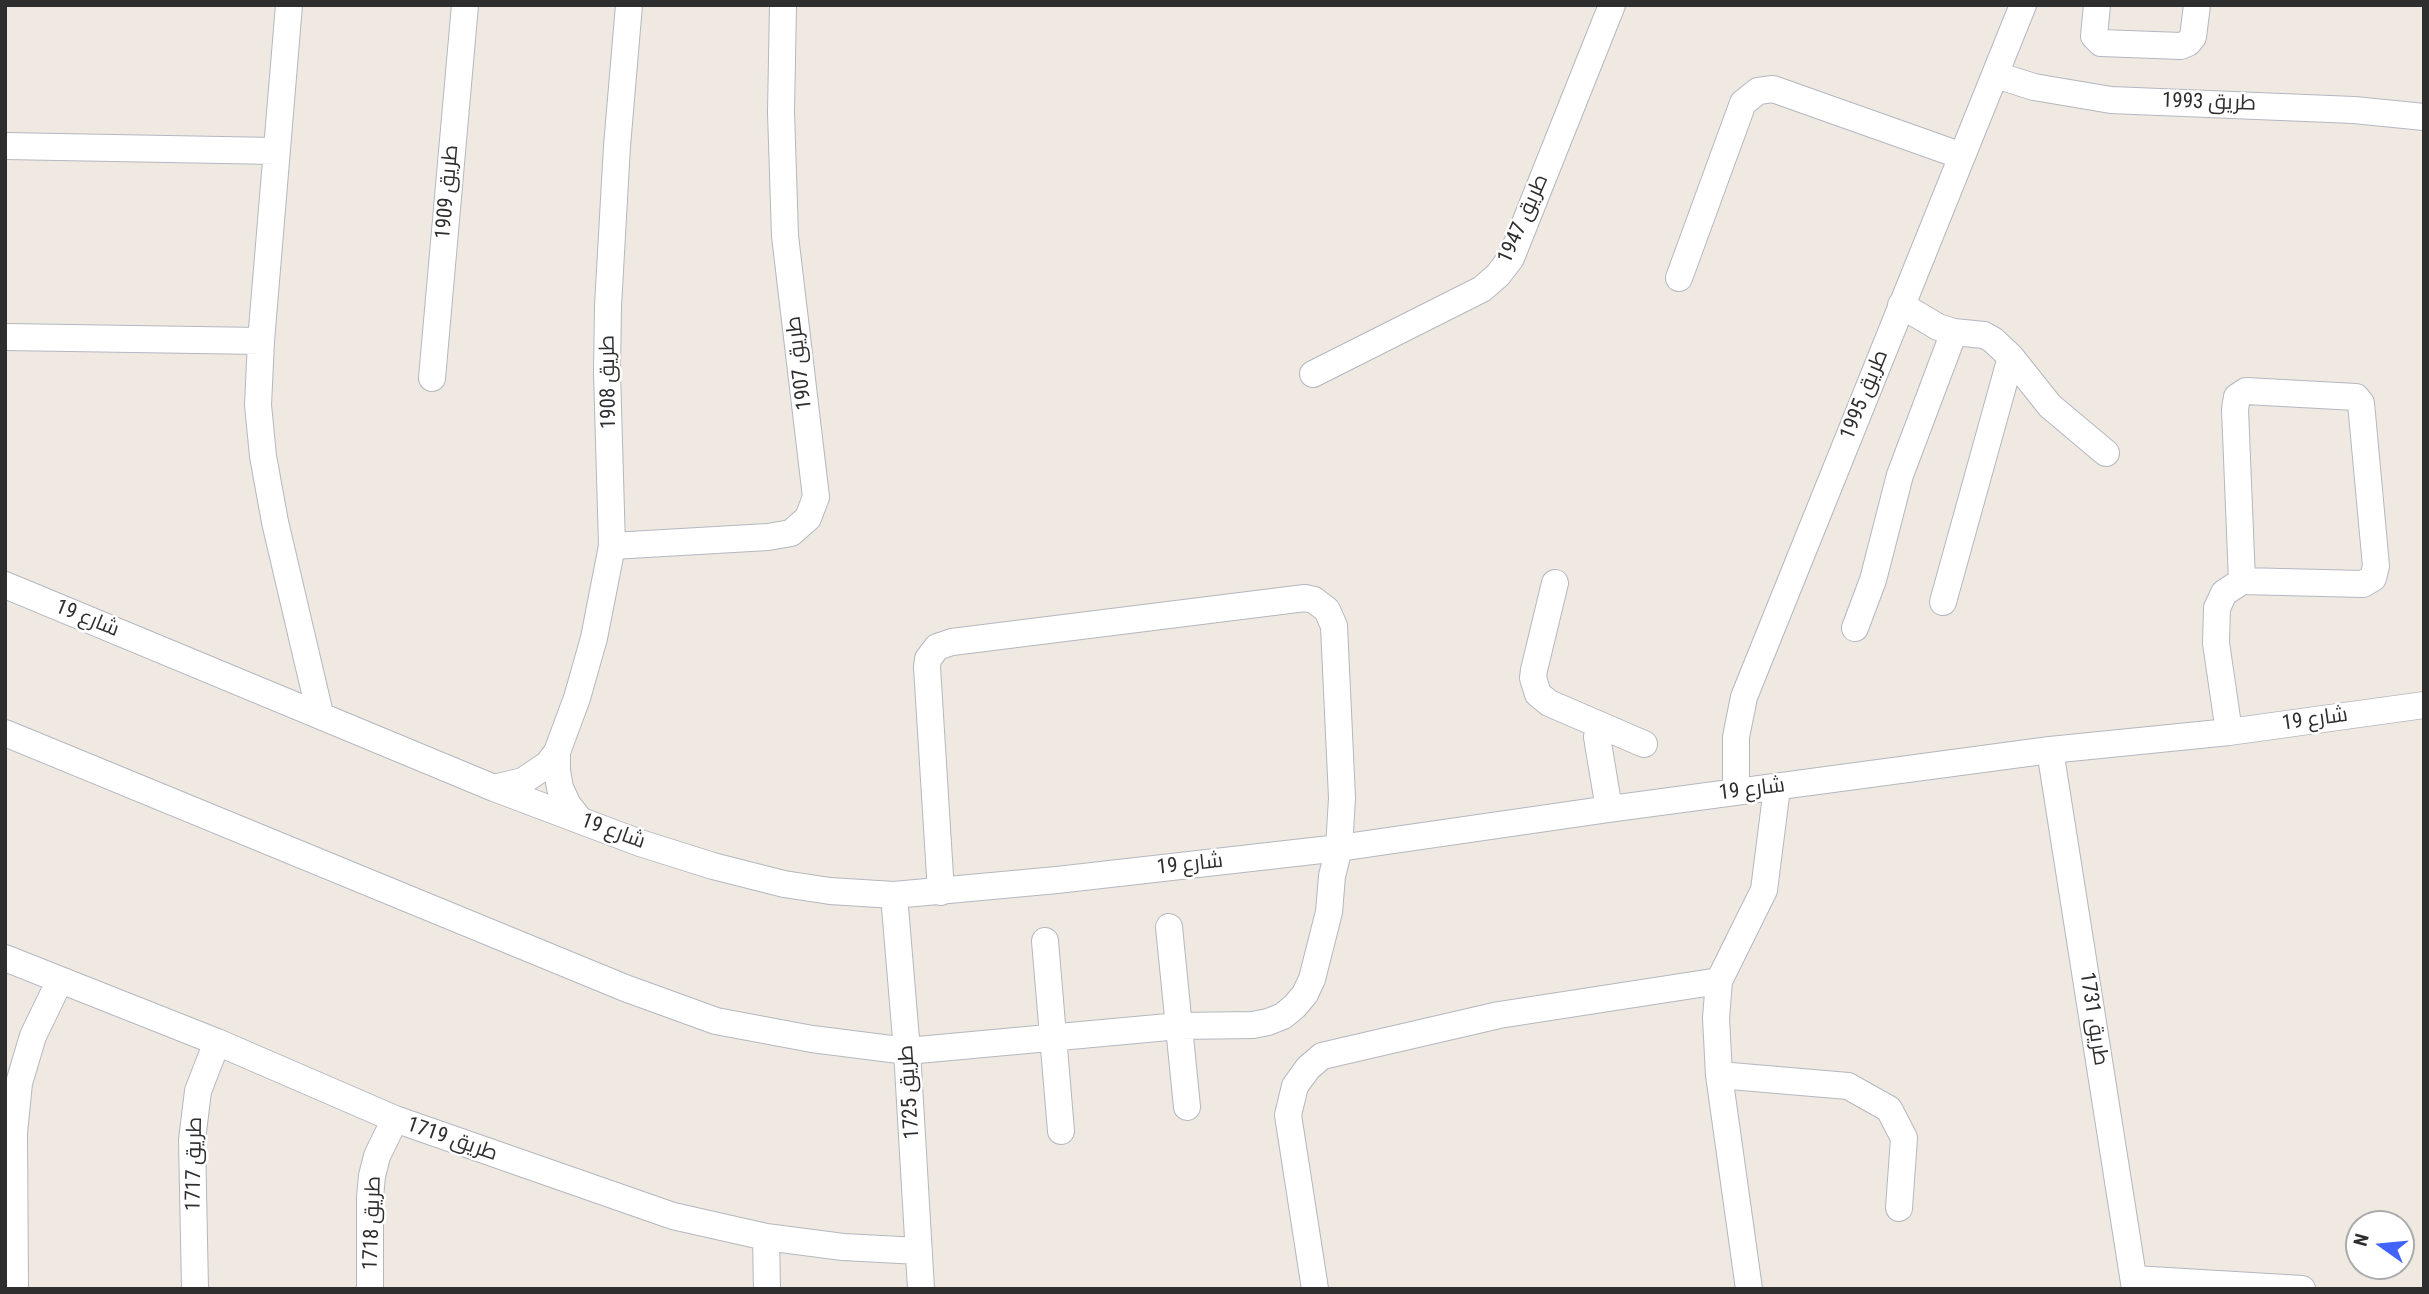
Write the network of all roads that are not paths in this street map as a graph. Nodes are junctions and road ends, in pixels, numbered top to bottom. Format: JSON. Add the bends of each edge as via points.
{"nodes":[{"id":1,"x":289,"y":5,"type":"edge"},
{"id":2,"x":465,"y":5,"type":"edge"},
{"id":3,"x":629,"y":5,"type":"edge"},
{"id":4,"x":783,"y":5,"type":"edge"},
{"id":5,"x":1612,"y":5,"type":"edge"},
{"id":6,"x":2023,"y":5,"type":"edge"},
{"id":7,"x":2197,"y":5,"type":"edge"},
{"id":8,"x":2089,"y":7,"type":"edge"},
{"id":9,"x":1996,"y":75,"type":"junction"},
{"id":10,"x":2424,"y":117,"type":"edge"},
{"id":11,"x":5,"y":146,"type":"edge"},
{"id":12,"x":276,"y":151,"type":"junction"},
{"id":13,"x":1962,"y":156,"type":"junction"},
{"id":14,"x":1679,"y":278,"type":"dead end"},
{"id":15,"x":1901,"y":305,"type":"junction"},
{"id":16,"x":1954,"y":332,"type":"junction"},
{"id":17,"x":5,"y":337,"type":"edge"},
{"id":18,"x":261,"y":341,"type":"junction"},
{"id":19,"x":2011,"y":357,"type":"junction"},
{"id":20,"x":1313,"y":374,"type":"dead end"},
{"id":21,"x":432,"y":378,"type":"dead end"},
{"id":22,"x":2106,"y":453,"type":"dead end"},
{"id":23,"x":612,"y":546,"type":"junction"},
{"id":24,"x":2242,"y":581,"type":"junction"},
{"id":25,"x":1555,"y":583,"type":"dead end"},
{"id":26,"x":5,"y":585,"type":"edge"},
{"id":27,"x":1943,"y":603,"type":"dead end"},
{"id":28,"x":1855,"y":628,"type":"dead end"},
{"id":29,"x":2424,"y":705,"type":"edge"},
{"id":30,"x":320,"y":714,"type":"junction"},
{"id":31,"x":1600,"y":725,"type":"junction"},
{"id":32,"x":2229,"y":732,"type":"junction"},
{"id":33,"x":5,"y":733,"type":"edge"},
{"id":34,"x":1644,"y":744,"type":"dead end"},
{"id":35,"x":2050,"y":750,"type":"junction"},
{"id":36,"x":556,"y":752,"type":"junction"},
{"id":37,"x":494,"y":788,"type":"junction"},
{"id":38,"x":1777,"y":788,"type":"junction"},
{"id":39,"x":1736,"y":792,"type":"junction"},
{"id":40,"x":1609,"y":808,"type":"junction"},
{"id":41,"x":579,"y":819,"type":"junction"},
{"id":42,"x":1339,"y":848,"type":"junction"},
{"id":43,"x":941,"y":892,"type":"junction"},
{"id":44,"x":894,"y":895,"type":"junction"},
{"id":45,"x":1170,"y":927,"type":"dead end"},
{"id":46,"x":1045,"y":941,"type":"dead end"},
{"id":47,"x":5,"y":958,"type":"edge"},
{"id":48,"x":60,"y":980,"type":"junction"},
{"id":49,"x":1719,"y":981,"type":"junction"},
{"id":50,"x":1179,"y":1026,"type":"junction"},
{"id":51,"x":1054,"y":1038,"type":"junction"},
{"id":52,"x":216,"y":1042,"type":"junction"},
{"id":53,"x":907,"y":1051,"type":"junction"},
{"id":54,"x":1719,"y":1076,"type":"junction"},
{"id":55,"x":1187,"y":1107,"type":"dead end"},
{"id":56,"x":395,"y":1119,"type":"junction"},
{"id":57,"x":1061,"y":1131,"type":"dead end"},
{"id":58,"x":1899,"y":1208,"type":"dead end"},
{"id":59,"x":766,"y":1237,"type":"junction"},
{"id":60,"x":919,"y":1251,"type":"junction"},
{"id":61,"x":2135,"y":1284,"type":"edge"},
{"id":62,"x":15,"y":1289,"type":"edge"},
{"id":63,"x":195,"y":1289,"type":"edge"},
{"id":64,"x":370,"y":1289,"type":"edge"},
{"id":65,"x":767,"y":1289,"type":"edge"},
{"id":66,"x":921,"y":1289,"type":"edge"},
{"id":67,"x":1315,"y":1289,"type":"edge"},
{"id":68,"x":1749,"y":1289,"type":"edge"},
{"id":69,"x":2302,"y":1289,"type":"edge"}],
"edges":[{"from":1,"to":12,"type":"street"},
{"from":2,"to":21,"type":"street","name":"طريق 1909"},
{"from":3,"to":23,"type":"street","name":"طريق 1908","via":[[608,306]]},
{"from":4,"to":23,"type":"street","name":"طريق 1907","via":[[785,236],[816,498],[808,518],[791,533]]},
{"from":5,"to":20,"type":"street","name":"طريق 1947","via":[[1511,258],[1498,275],[1482,289]]},
{"from":6,"to":9,"type":"street","name":"طريق 1995"},
{"from":7,"to":8,"type":"street","via":[[2193,37],[2181,46],[2101,43],[2094,36]]},
{"from":9,"to":10,"type":"street","name":"طريق 1993","via":[[2034,87],[2111,100]]},
{"from":9,"to":13,"type":"street","name":"طريق 1995"},
{"from":11,"to":12,"type":"street"},
{"from":12,"to":18,"type":"street"},
{"from":13,"to":14,"type":"street","via":[[1773,89],[1758,91],[1743,103],[1735,120]]},
{"from":13,"to":15,"type":"street","name":"طريق 1995"},
{"from":15,"to":16,"type":"street","via":[[1930,324]]},
{"from":15,"to":39,"type":"street","name":"طريق 1995","via":[[1744,697],[1736,737]]},
{"from":16,"to":19,"type":"street","via":[[1984,335]]},
{"from":16,"to":28,"type":"street","via":[[1899,475],[1873,580]]},
{"from":17,"to":18,"type":"street"},
{"from":18,"to":30,"type":"street","via":[[258,405],[263,456]]},
{"from":19,"to":22,"type":"street","via":[[2050,406]]},
{"from":19,"to":27,"type":"street"},
{"from":23,"to":36,"type":"street","name":"طريق 1908","via":[[594,638]]},
{"from":24,"to":24,"type":"street","via":[[2237,397],[2246,391],[2356,397],[2361,403],[2376,566],[2373,578],[2364,584]]},
{"from":24,"to":32,"type":"street","via":[[2224,593],[2217,608],[2216,643]]},
{"from":25,"to":31,"type":"street","via":[[1534,687],[1549,704]]},
{"from":26,"to":30,"type":"street","name":"شارع 19"},
{"from":29,"to":32,"type":"street","name":"شارع 19"},
{"from":30,"to":37,"type":"street","name":"شارع 19"},
{"from":31,"to":34,"type":"street"},
{"from":31,"to":40,"type":"street","via":[[1597,737]]},
{"from":32,"to":35,"type":"street","name":"شارع 19"},
{"from":33,"to":53,"type":"street","via":[[625,988],[716,1021]]},
{"from":35,"to":38,"type":"street","name":"شارع 19"},
{"from":35,"to":61,"type":"street","name":"طريق 1731"},
{"from":36,"to":37,"type":"street","name":"طريق 1908","via":[[536,774]]},
{"from":36,"to":41,"type":"street","name":"طريق 1908","via":[[560,788]]},
{"from":37,"to":41,"type":"street","name":"شارع 19"},
{"from":38,"to":39,"type":"street","name":"شارع 19"},
{"from":38,"to":49,"type":"street","via":[[1764,890]]},
{"from":39,"to":40,"type":"street","name":"شارع 19"},
{"from":40,"to":42,"type":"street","name":"شارع 19"},
{"from":41,"to":44,"type":"street","name":"شارع 19","via":[[664,851],[784,884]]},
{"from":42,"to":43,"type":"street","name":"شارع 19"},
{"from":42,"to":43,"type":"street","via":[[1342,798],[1334,626],[1328,610],[1305,598],[937,647],[927,667]]},
{"from":42,"to":50,"type":"street","via":[[1312,979],[1295,1006],[1283,1016],[1261,1023]]},
{"from":43,"to":44,"type":"street","name":"شارع 19"},
{"from":44,"to":53,"type":"street","name":"طريق 1725"},
{"from":45,"to":50,"type":"street"},
{"from":46,"to":51,"type":"street"},
{"from":47,"to":48,"type":"street","name":"طريق 1719"},
{"from":48,"to":52,"type":"street","name":"طريق 1719"},
{"from":48,"to":62,"type":"street","via":[[33,1036],[19,1083],[14,1133]]},
{"from":49,"to":54,"type":"street"},
{"from":49,"to":67,"type":"street","via":[[1533,1009],[1322,1056],[1295,1086],[1287,1115]]},
{"from":50,"to":51,"type":"street"},
{"from":50,"to":55,"type":"street"},
{"from":51,"to":53,"type":"street"},
{"from":51,"to":57,"type":"street"},
{"from":52,"to":56,"type":"street","name":"طريق 1719"},
{"from":52,"to":63,"type":"street","name":"طريق 1717","via":[[198,1091],[192,1140]]},
{"from":53,"to":60,"type":"street","name":"طريق 1725"},
{"from":54,"to":58,"type":"street","via":[[1848,1086],[1889,1109],[1904,1138]]},
{"from":54,"to":68,"type":"street"},
{"from":56,"to":59,"type":"street","name":"طريق 1719","via":[[673,1216]]},
{"from":56,"to":64,"type":"street","name":"طريق 1718","via":[[372,1176]]},
{"from":59,"to":60,"type":"street","name":"طريق 1719"},
{"from":59,"to":65,"type":"street"},
{"from":60,"to":66,"type":"street","name":"طريق 1725"},
{"from":61,"to":69,"type":"street"}]}
